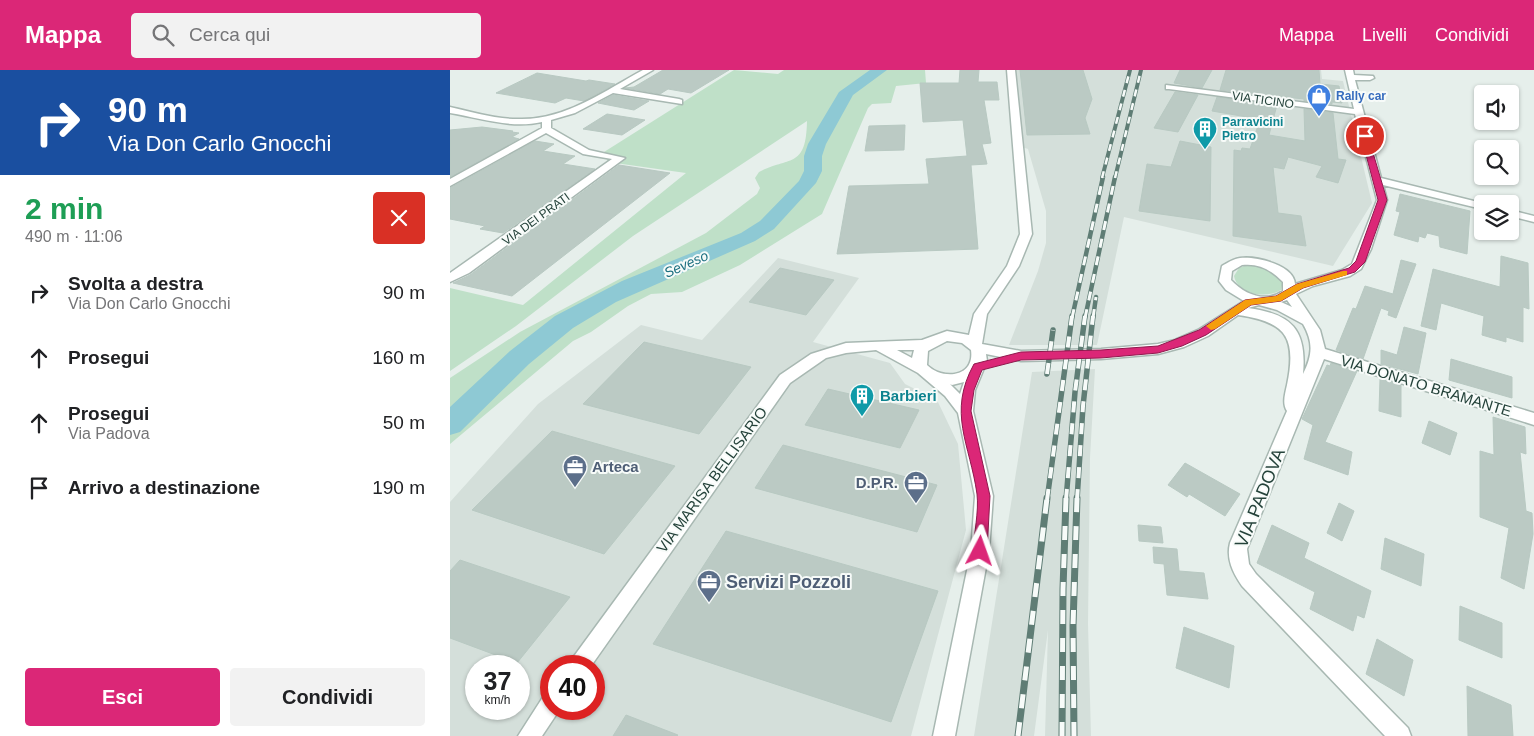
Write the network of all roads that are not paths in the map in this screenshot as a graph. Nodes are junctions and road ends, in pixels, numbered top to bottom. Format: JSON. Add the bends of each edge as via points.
{"nodes":[{"id":1,"x":649,"y":70,"type":"edge"},
{"id":2,"x":1010,"y":70,"type":"edge"},
{"id":3,"x":1350,"y":73,"type":"edge"},
{"id":4,"x":1370,"y":78,"type":"dead end"},
{"id":5,"x":1168,"y":87,"type":"dead end"},
{"id":6,"x":610,"y":90,"type":"junction"},
{"id":7,"x":679,"y":102,"type":"dead end"},
{"id":8,"x":450,"y":110,"type":"edge"},
{"id":9,"x":1358,"y":112,"type":"junction"},
{"id":10,"x":547,"y":118,"type":"junction"},
{"id":11,"x":546,"y":129,"type":"junction"},
{"id":12,"x":1377,"y":180,"type":"junction"},
{"id":13,"x":450,"y":183,"type":"edge"},
{"id":14,"x":1474,"y":204,"type":"edge"},
{"id":15,"x":1519,"y":215,"type":"edge"},
{"id":16,"x":1534,"y":219,"type":"edge"},
{"id":17,"x":1278,"y":270,"type":"junction"},
{"id":18,"x":1329,"y":277,"type":"junction"},
{"id":19,"x":450,"y":278,"type":"edge"},
{"id":20,"x":1230,"y":288,"type":"junction"},
{"id":21,"x":1289,"y":292,"type":"junction"},
{"id":22,"x":1260,"y":300,"type":"junction"},
{"id":23,"x":1236,"y":311,"type":"junction"},
{"id":24,"x":981,"y":314,"type":"junction"},
{"id":25,"x":1218,"y":321,"type":"junction"},
{"id":26,"x":1310,"y":325,"type":"junction"},
{"id":27,"x":947,"y":336,"type":"junction"},
{"id":28,"x":926,"y":345,"type":"junction"},
{"id":29,"x":976,"y":346,"type":"junction"},
{"id":30,"x":880,"y":347,"type":"junction"},
{"id":31,"x":1319,"y":352,"type":"junction"},
{"id":32,"x":1021,"y":356,"type":"junction"},
{"id":33,"x":977,"y":368,"type":"junction"},
{"id":34,"x":925,"y":372,"type":"junction"},
{"id":35,"x":965,"y":411,"type":"junction"},
{"id":36,"x":1534,"y":420,"type":"edge"},
{"id":37,"x":1291,"y":422,"type":"junction"},
{"id":38,"x":587,"y":655,"type":"edge"},
{"id":39,"x":540,"y":720,"type":"edge"},
{"id":40,"x":529,"y":736,"type":"edge"},
{"id":41,"x":944,"y":736,"type":"edge"},
{"id":42,"x":1400,"y":736,"type":"edge"}],
"edges":[{"from":1,"to":6,"type":"street"},
{"from":2,"to":24,"type":"street","via":[[1026,234],[1013,266]]},
{"from":3,"to":4,"type":"street"},
{"from":3,"to":9,"type":"street"},
{"from":5,"to":9,"type":"street","name":"VIA TICINO"},
{"from":6,"to":7,"type":"street"},
{"from":6,"to":10,"type":"street","via":[[565,113]]},
{"from":8,"to":10,"type":"street","via":[[512,121]]},
{"from":9,"to":12,"type":"street"},
{"from":10,"to":11,"type":"street"},
{"from":11,"to":13,"type":"street"},
{"from":11,"to":19,"type":"street","name":"VIA DEI PRATI","via":[[586,152],[620,158]]},
{"from":12,"to":14,"type":"street"},
{"from":12,"to":18,"type":"street","via":[[1382,200],[1360,262],[1352,270]]},
{"from":15,"to":16,"type":"street"},
{"from":17,"to":18,"type":"street"},
{"from":17,"to":20,"type":"street","via":[[1248,261],[1231,265],[1224,275]]},
{"from":17,"to":21,"type":"street","via":[[1289,281]]},
{"from":18,"to":21,"type":"street"},
{"from":20,"to":22,"type":"street"},
{"from":20,"to":25,"type":"street","via":[[1231,303]]},
{"from":21,"to":22,"type":"street","via":[[1278,299]]},
{"from":21,"to":26,"type":"street"},
{"from":22,"to":23,"type":"street","via":[[1249,302]]},
{"from":22,"to":26,"type":"street","via":[[1282,307]]},
{"from":23,"to":25,"type":"street"},
{"from":23,"to":37,"type":"street","via":[[1274,319],[1288,327],[1297,339]]},
{"from":24,"to":27,"type":"street"},
{"from":24,"to":29,"type":"street"},
{"from":25,"to":32,"type":"street","via":[[1179,344],[1158,349]]},
{"from":26,"to":31,"type":"street","via":[[1318,336]]},
{"from":27,"to":28,"type":"street"},
{"from":27,"to":29,"type":"street","via":[[957,336]]},
{"from":28,"to":30,"type":"street","name":"VIA MARISA BELLISARIO"},
{"from":28,"to":34,"type":"street","via":[[919,356]]},
{"from":29,"to":32,"type":"street"},
{"from":29,"to":33,"type":"street","via":[[981,354]]},
{"from":30,"to":34,"type":"street","name":"VIA MARISA BELLISARIO"},
{"from":30,"to":38,"type":"street","name":"VIA MARISA BELLISARIO","via":[[860,346],[820,355],[785,379]]},
{"from":31,"to":36,"type":"street","name":"VIA DONATO BRAMANTE"},
{"from":31,"to":37,"type":"street","name":"VIA PADOVA"},
{"from":32,"to":33,"type":"street"},
{"from":33,"to":34,"type":"street","via":[[959,379],[948,380]]},
{"from":33,"to":35,"type":"street","via":[[968,390]]},
{"from":34,"to":35,"type":"street","via":[[950,392]]},
{"from":35,"to":41,"type":"street","via":[[984,496],[980,551]]},
{"from":37,"to":42,"type":"street","name":"VIA PADOVA","via":[[1239,542],[1239,564],[1249,580]]},
{"from":39,"to":40,"type":"street"}]}
